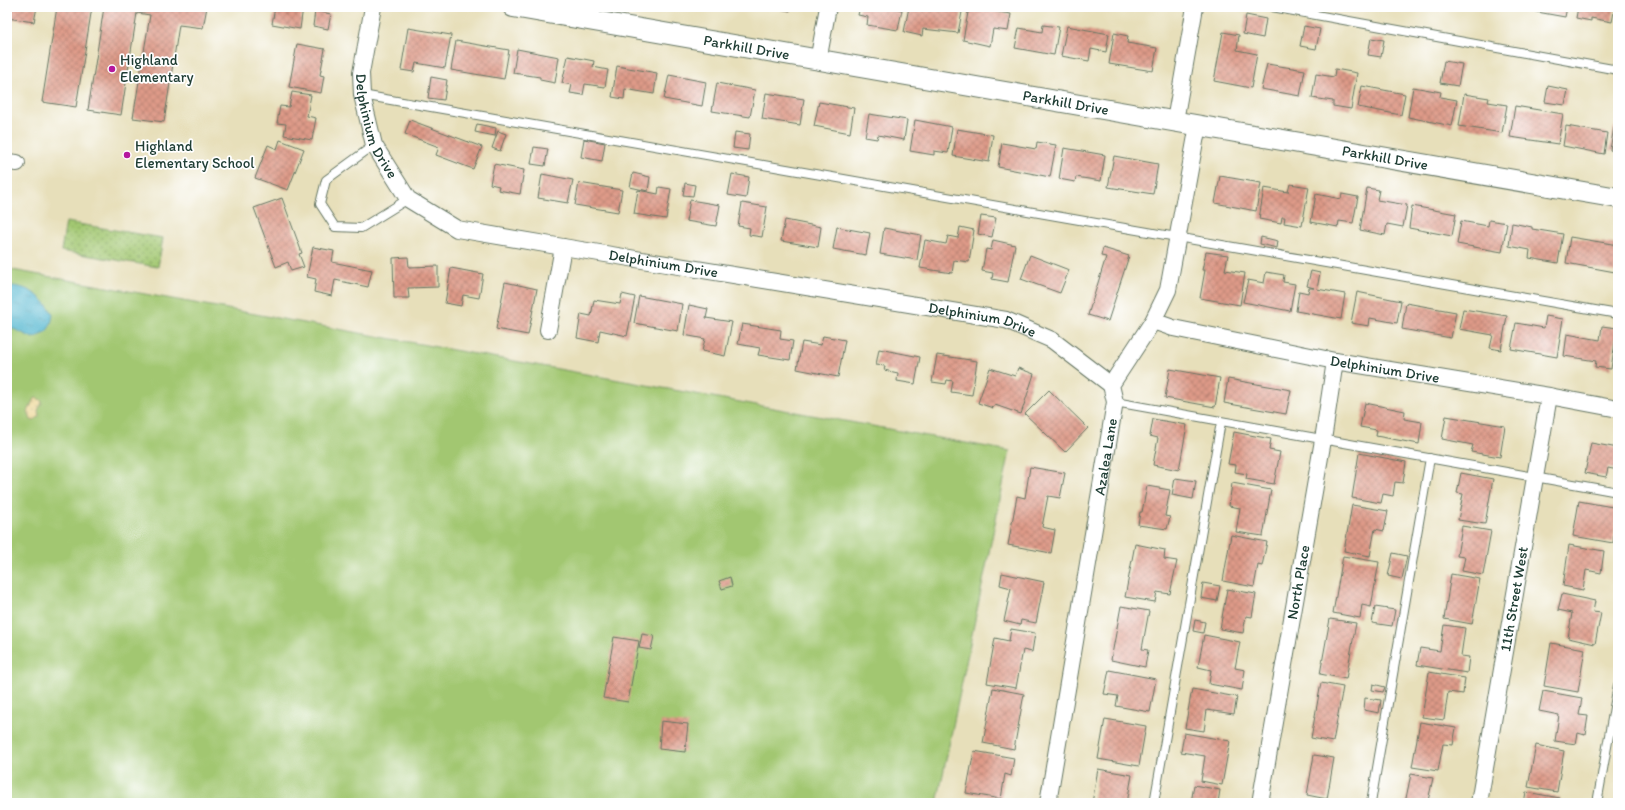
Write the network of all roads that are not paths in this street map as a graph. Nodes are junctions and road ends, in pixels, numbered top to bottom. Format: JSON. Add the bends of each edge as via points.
{"nodes":[{"id":1,"x":373,"y":7,"type":"edge"},
{"id":2,"x":513,"y":7,"type":"edge"},
{"id":3,"x":828,"y":7,"type":"edge"},
{"id":4,"x":1195,"y":7,"type":"edge"},
{"id":5,"x":1272,"y":7,"type":"edge"},
{"id":6,"x":818,"y":61,"type":"junction"},
{"id":7,"x":1618,"y":70,"type":"edge"},
{"id":8,"x":362,"y":95,"type":"junction"},
{"id":9,"x":1175,"y":121,"type":"junction"},
{"id":10,"x":1198,"y":125,"type":"junction"},
{"id":11,"x":374,"y":145,"type":"junction"},
{"id":12,"x":1618,"y":198,"type":"edge"},
{"id":13,"x":408,"y":199,"type":"junction"},
{"id":14,"x":1177,"y":237,"type":"junction"},
{"id":15,"x":563,"y":248,"type":"junction"},
{"id":16,"x":1618,"y":314,"type":"edge"},
{"id":17,"x":1153,"y":321,"type":"junction"},
{"id":18,"x":548,"y":330,"type":"dead end"},
{"id":19,"x":1335,"y":361,"type":"junction"},
{"id":20,"x":1111,"y":385,"type":"junction"},
{"id":21,"x":1549,"y":396,"type":"junction"},
{"id":22,"x":1115,"y":402,"type":"junction"},
{"id":23,"x":1618,"y":409,"type":"edge"},
{"id":24,"x":1221,"y":422,"type":"junction"},
{"id":25,"x":1323,"y":440,"type":"junction"},
{"id":26,"x":1430,"y":458,"type":"junction"},
{"id":27,"x":1535,"y":477,"type":"junction"},
{"id":28,"x":1618,"y":492,"type":"edge"},
{"id":29,"x":1618,"y":685,"type":"edge"},
{"id":30,"x":1048,"y":803,"type":"edge"},
{"id":31,"x":1154,"y":803,"type":"edge"},
{"id":32,"x":1260,"y":803,"type":"edge"},
{"id":33,"x":1371,"y":803,"type":"edge"},
{"id":34,"x":1479,"y":803,"type":"edge"},
{"id":35,"x":1597,"y":803,"type":"edge"}],
"edges":[{"from":1,"to":8,"type":"street","name":"Delphinium Drive","via":[[361,74]]},
{"from":2,"to":6,"type":"street","name":"Parkhill Drive"},
{"from":3,"to":6,"type":"street"},
{"from":4,"to":9,"type":"street"},
{"from":5,"to":7,"type":"lane"},
{"from":6,"to":9,"type":"street","name":"Parkhill Drive"},
{"from":8,"to":11,"type":"street","name":"Delphinium Drive"},
{"from":8,"to":14,"type":"lane"},
{"from":9,"to":10,"type":"street","name":"Parkhill Drive"},
{"from":10,"to":12,"type":"street","name":"Parkhill Drive"},
{"from":10,"to":14,"type":"street"},
{"from":11,"to":13,"type":"street","name":"Delphinium Drive"},
{"from":11,"to":13,"type":"lane","via":[[326,180],[320,204],[335,227],[361,228]]},
{"from":13,"to":15,"type":"street","name":"Delphinium Drive","via":[[457,228]]},
{"from":14,"to":16,"type":"lane"},
{"from":14,"to":17,"type":"street","via":[[1168,290]]},
{"from":15,"to":18,"type":"street"},
{"from":15,"to":20,"type":"street","name":"Delphinium Drive","via":[[1006,320],[1052,340]]},
{"from":17,"to":19,"type":"street","name":"Delphinium Drive","via":[[1173,328]]},
{"from":17,"to":20,"type":"street"},
{"from":19,"to":21,"type":"street","name":"Delphinium Drive"},
{"from":19,"to":25,"type":"street","name":"North Place"},
{"from":20,"to":22,"type":"street","name":"Azalea Lane"},
{"from":21,"to":23,"type":"street","name":"Delphinium Drive"},
{"from":21,"to":27,"type":"street","name":"11th Street West"},
{"from":22,"to":24,"type":"lane"},
{"from":22,"to":30,"type":"street","name":"Azalea Lane"},
{"from":24,"to":25,"type":"lane"},
{"from":24,"to":31,"type":"lane"},
{"from":25,"to":26,"type":"lane"},
{"from":25,"to":32,"type":"street","name":"North Place"},
{"from":26,"to":27,"type":"lane"},
{"from":26,"to":33,"type":"lane"},
{"from":27,"to":28,"type":"lane"},
{"from":27,"to":34,"type":"street","name":"11th Street West"},
{"from":29,"to":35,"type":"lane"}]}
